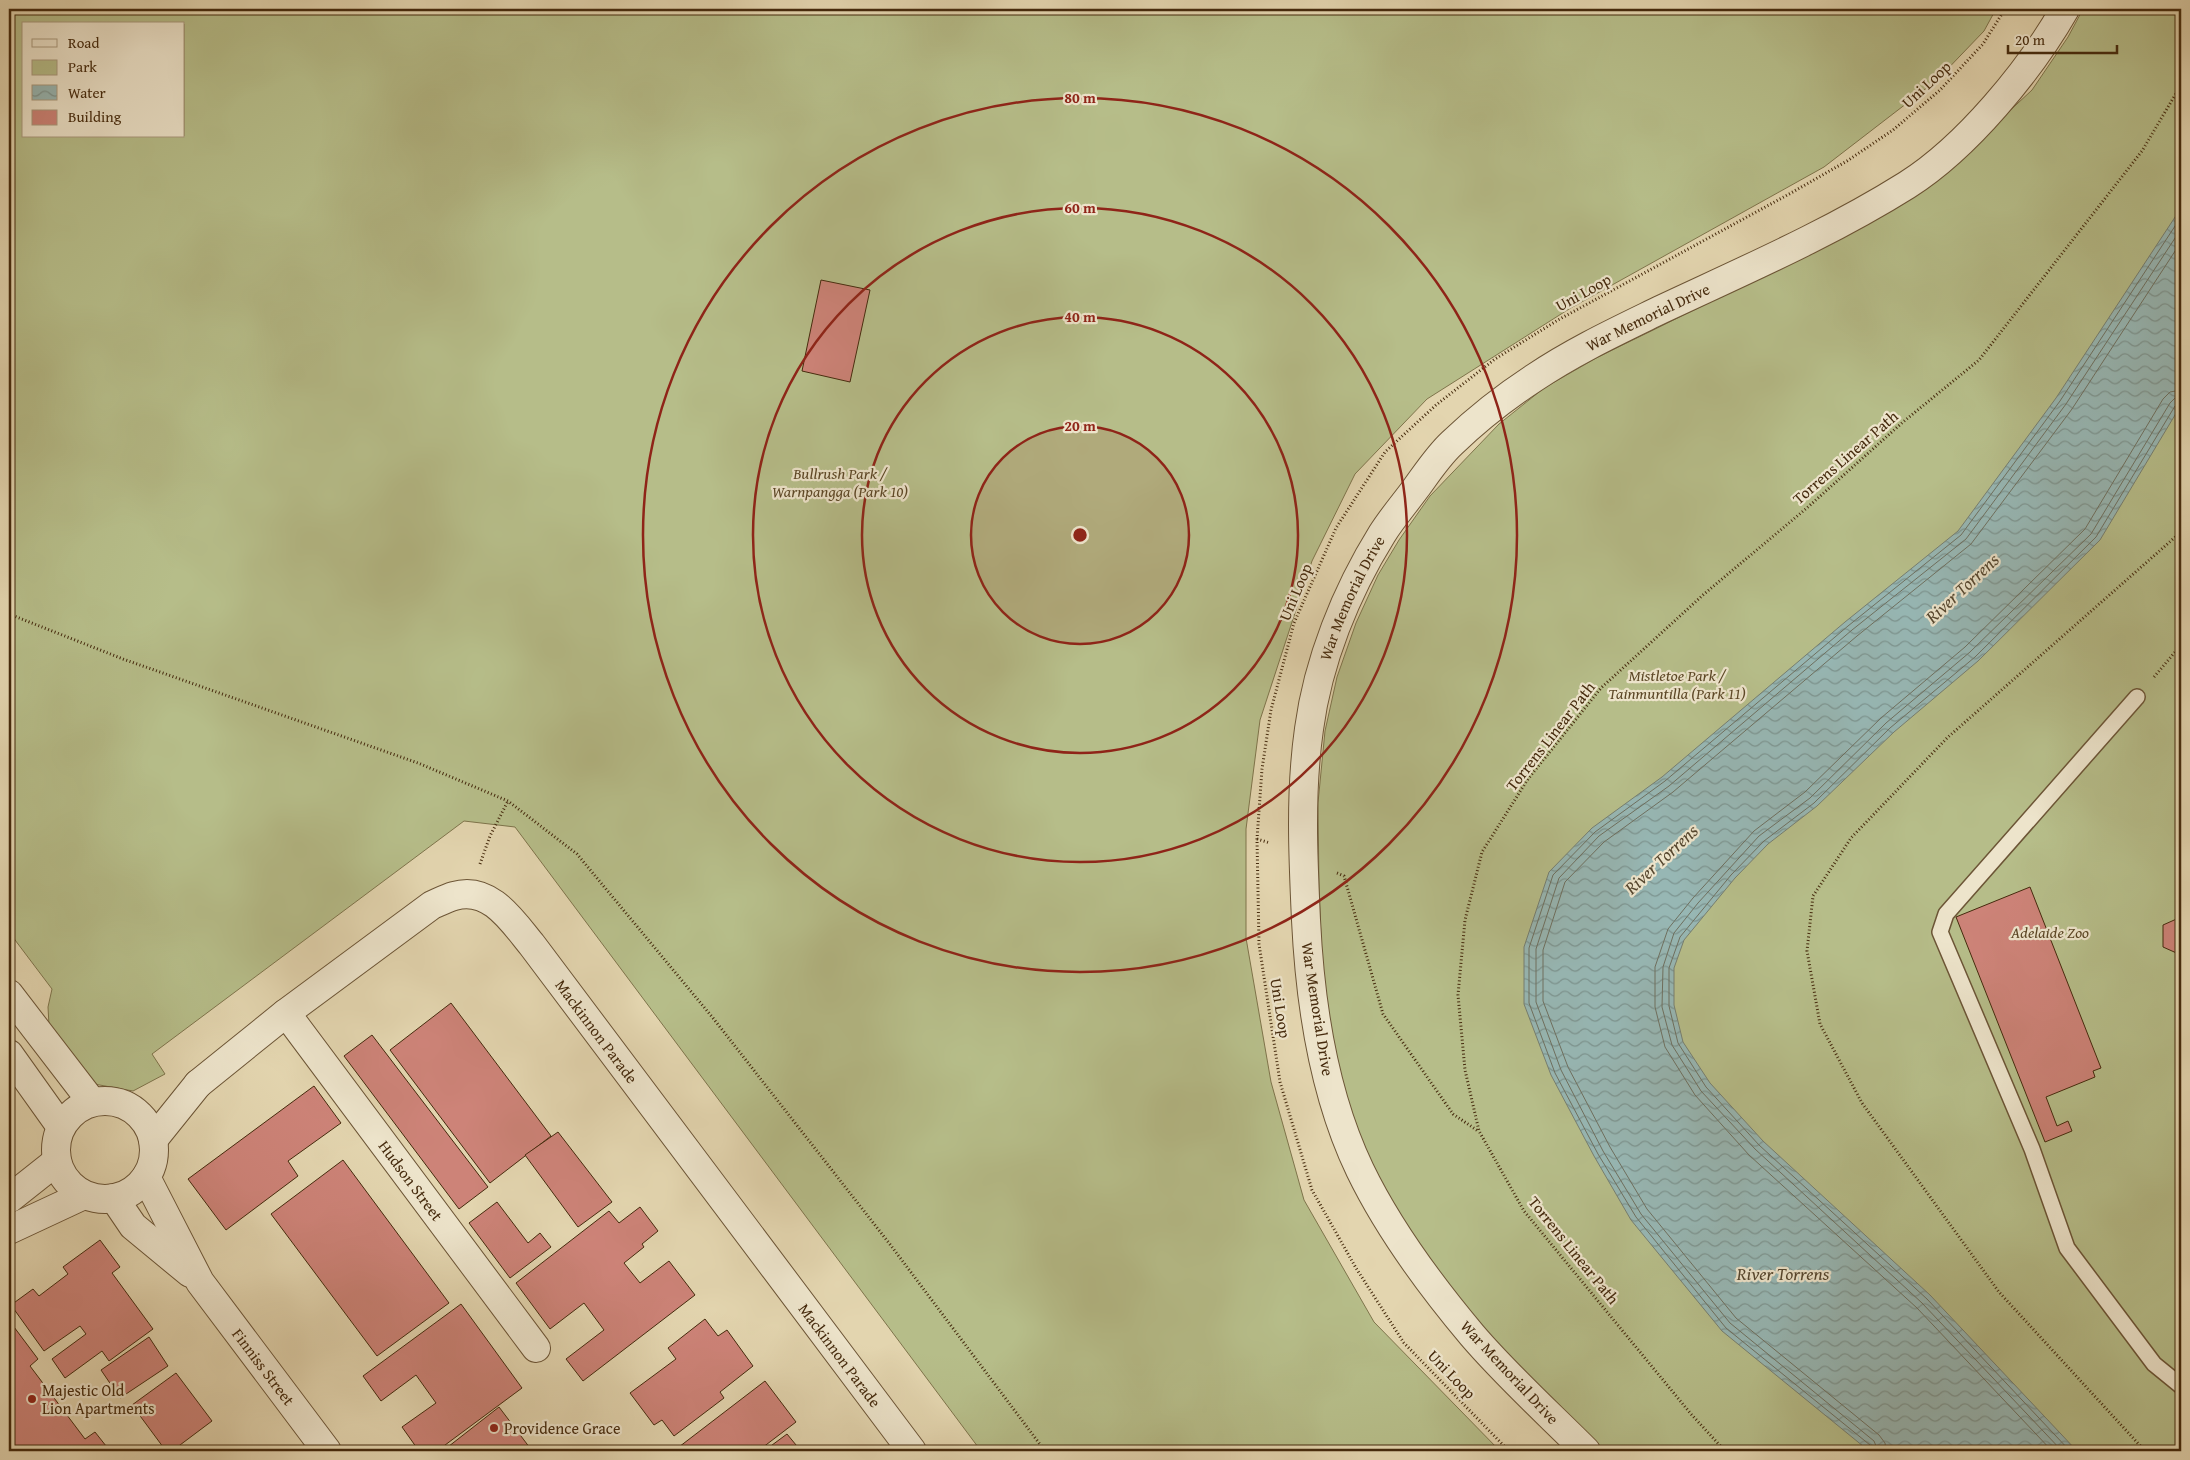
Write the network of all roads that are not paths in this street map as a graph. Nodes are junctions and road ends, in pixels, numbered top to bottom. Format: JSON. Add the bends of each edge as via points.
{"nodes":[{"id":1,"x":2065,"y":9,"type":"edge"},
{"id":2,"x":2137,"y":697,"type":"road end"},
{"id":3,"x":9,"y":994,"type":"edge"},
{"id":4,"x":286,"y":1012,"type":"junction"},
{"id":5,"x":9,"y":1054,"type":"edge"},
{"id":6,"x":198,"y":1084,"type":"junction"},
{"id":7,"x":92,"y":1102,"type":"junction"},
{"id":8,"x":137,"y":1112,"type":"junction"},
{"id":9,"x":61,"y":1127,"type":"junction"},
{"id":10,"x":153,"y":1140,"type":"junction"},
{"id":11,"x":57,"y":1161,"type":"junction"},
{"id":12,"x":146,"y":1177,"type":"junction"},
{"id":13,"x":84,"y":1195,"type":"junction"},
{"id":14,"x":114,"y":1198,"type":"junction"},
{"id":15,"x":9,"y":1199,"type":"edge"},
{"id":16,"x":9,"y":1230,"type":"edge"},
{"id":17,"x":200,"y":1282,"type":"junction"},
{"id":18,"x":536,"y":1348,"type":"dead end"},
{"id":19,"x":2181,"y":1386,"type":"edge"},
{"id":20,"x":327,"y":1451,"type":"edge"},
{"id":21,"x":912,"y":1451,"type":"edge"},
{"id":22,"x":1586,"y":1451,"type":"edge"}],
"edges":[{"from":1,"to":22,"type":"street","name":"War Memorial Drive","via":[[2011,87],[1951,151],[1910,183],[1793,247],[1590,344],[1535,377],[1448,446],[1383,533],[1338,623],[1319,678],[1309,729],[1302,804],[1308,956],[1317,1023],[1342,1126],[1359,1169],[1388,1224],[1430,1281],[1474,1338]]},
{"from":2,"to":19,"type":"lane","via":[[1946,914],[1940,932],[2032,1149],[2067,1248],[2154,1364]]},
{"from":3,"to":7,"type":"street"},
{"from":4,"to":6,"type":"street","name":"Mackinnon Parade"},
{"from":4,"to":18,"type":"street","name":"Hudson Street"},
{"from":4,"to":21,"type":"street","name":"Mackinnon Parade","via":[[432,905],[456,895],[472,895],[502,908]]},
{"from":5,"to":9,"type":"street"},
{"from":6,"to":8,"type":"street","name":"Mackinnon Parade"},
{"from":6,"to":10,"type":"street","name":"Mackinnon Parade"},
{"from":7,"to":8,"type":"street","via":[[115,1102]]},
{"from":7,"to":9,"type":"street","via":[[74,1111]]},
{"from":8,"to":10,"type":"street"},
{"from":9,"to":11,"type":"street","via":[[56,1144]]},
{"from":10,"to":12,"type":"street","via":[[153,1159]]},
{"from":11,"to":13,"type":"street","via":[[67,1181]]},
{"from":11,"to":15,"type":"street"},
{"from":12,"to":14,"type":"street","via":[[132,1191]]},
{"from":12,"to":17,"type":"street","name":"Finniss Street"},
{"from":13,"to":14,"type":"street","via":[[98,1199]]},
{"from":13,"to":16,"type":"street"},
{"from":14,"to":17,"type":"street","name":"Finniss Street","via":[[133,1226]]},
{"from":17,"to":20,"type":"street","name":"Finniss Street"}]}
